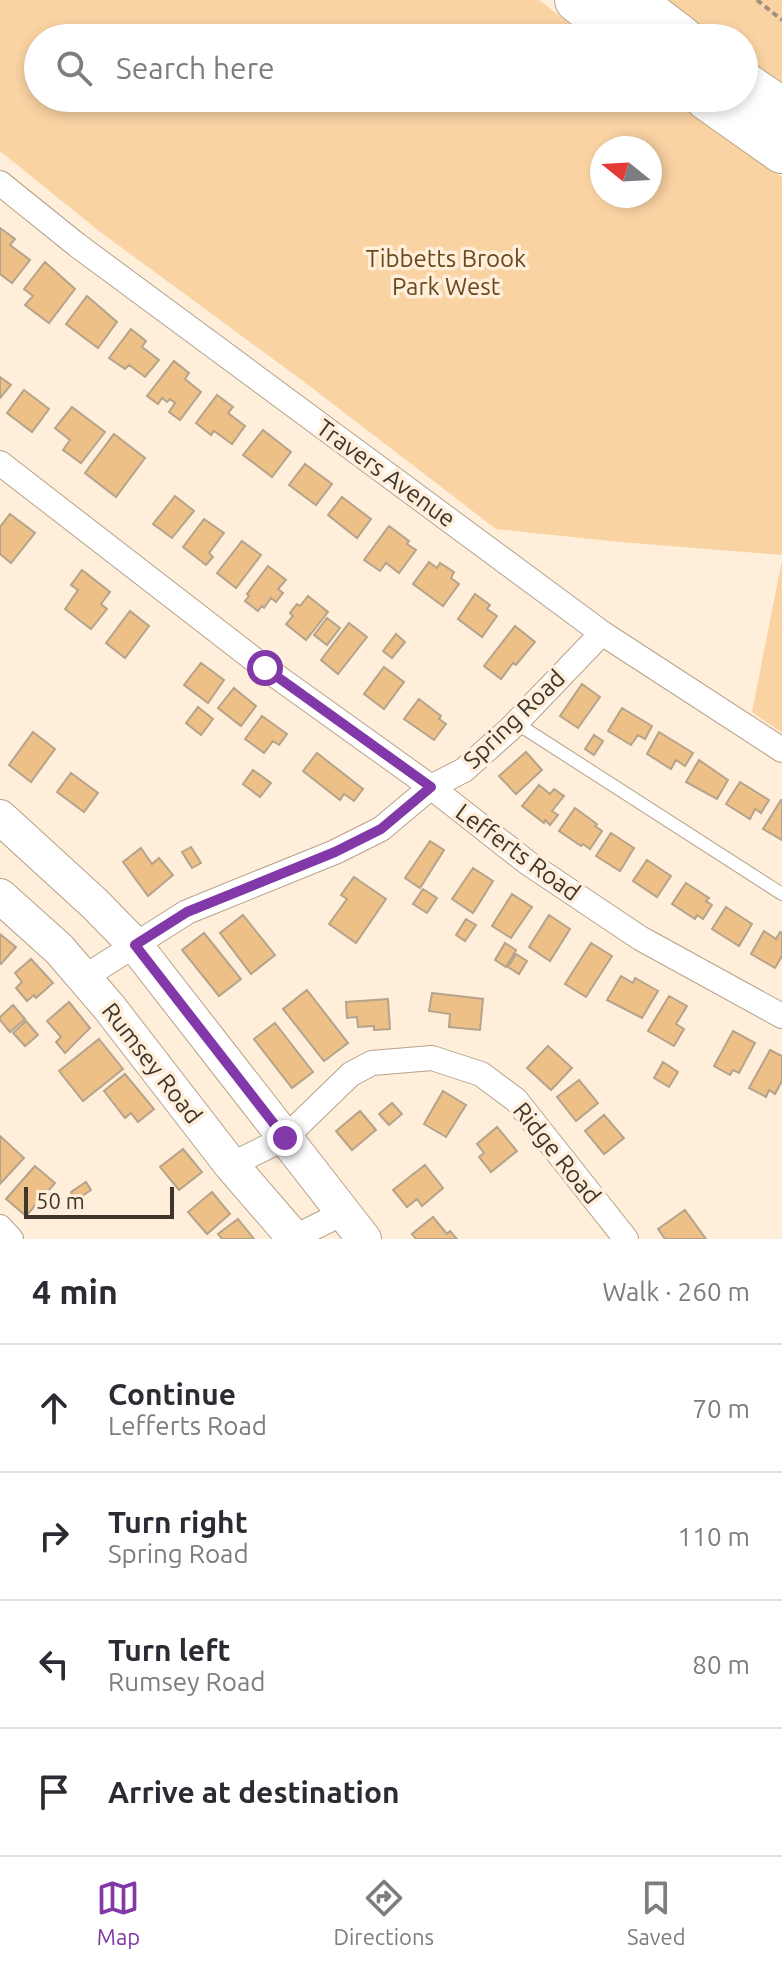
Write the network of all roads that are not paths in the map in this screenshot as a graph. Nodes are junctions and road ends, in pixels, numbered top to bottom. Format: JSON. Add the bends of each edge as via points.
{"nodes":[{"id":1,"x":577,"y":0,"type":"edge"},
{"id":2,"x":631,"y":0,"type":"edge"},
{"id":3,"x":608,"y":24,"type":"edge"},
{"id":4,"x":663,"y":24,"type":"edge"},
{"id":5,"x":758,"y":94,"type":"edge"},
{"id":6,"x":782,"y":110,"type":"edge"},
{"id":7,"x":727,"y":112,"type":"edge"},
{"id":8,"x":782,"y":151,"type":"edge"},
{"id":9,"x":0,"y":183,"type":"edge"},
{"id":10,"x":0,"y":463,"type":"edge"},
{"id":11,"x":602,"y":633,"type":"junction"},
{"id":12,"x":516,"y":723,"type":"junction"},
{"id":13,"x":782,"y":750,"type":"edge"},
{"id":14,"x":431,"y":787,"type":"junction"},
{"id":15,"x":0,"y":817,"type":"edge"},
{"id":16,"x":782,"y":894,"type":"edge"},
{"id":17,"x":0,"y":896,"type":"edge"},
{"id":18,"x":135,"y":945,"type":"junction"},
{"id":19,"x":83,"y":978,"type":"junction"},
{"id":20,"x":782,"y":1016,"type":"edge"},
{"id":21,"x":285,"y":1138,"type":"junction"},
{"id":22,"x":231,"y":1165,"type":"junction"},
{"id":23,"x":354,"y":1226,"type":"edge"},
{"id":24,"x":0,"y":1227,"type":"edge"},
{"id":25,"x":293,"y":1238,"type":"edge"},
{"id":26,"x":11,"y":1239,"type":"edge"},
{"id":27,"x":626,"y":1239,"type":"edge"}],
"edges":[{"from":1,"to":3,"type":"highway"},
{"from":2,"to":4,"type":"highway"},
{"from":5,"to":6,"type":"highway"},
{"from":7,"to":8,"type":"highway"},
{"from":9,"to":11,"type":"street","name":"Travers Avenue"},
{"from":10,"to":14,"type":"street","name":"Lefferts Road","via":[[265,668]]},
{"from":11,"to":12,"type":"street","name":"Spring Road"},
{"from":11,"to":13,"type":"street","name":"Travers Avenue"},
{"from":12,"to":14,"type":"street","name":"Spring Road","via":[[464,770]]},
{"from":12,"to":16,"type":"lane"},
{"from":14,"to":18,"type":"street","name":"Spring Road","via":[[381,829],[187,912]]},
{"from":14,"to":20,"type":"street","name":"Lefferts Road","via":[[528,863],[640,938]]},
{"from":15,"to":18,"type":"street"},
{"from":17,"to":19,"type":"street","name":"Rumsey Road"},
{"from":18,"to":19,"type":"street","name":"Spring Road"},
{"from":18,"to":21,"type":"street"},
{"from":19,"to":22,"type":"street","name":"Rumsey Road"},
{"from":21,"to":22,"type":"street","name":"Ridge Road"},
{"from":21,"to":23,"type":"street"},
{"from":21,"to":27,"type":"street","name":"Ridge Road","via":[[351,1074],[372,1063],[432,1058],[481,1074],[516,1100]]},
{"from":22,"to":25,"type":"street","name":"Rumsey Road"},
{"from":23,"to":25,"type":"street"},
{"from":24,"to":26,"type":"street"}]}
